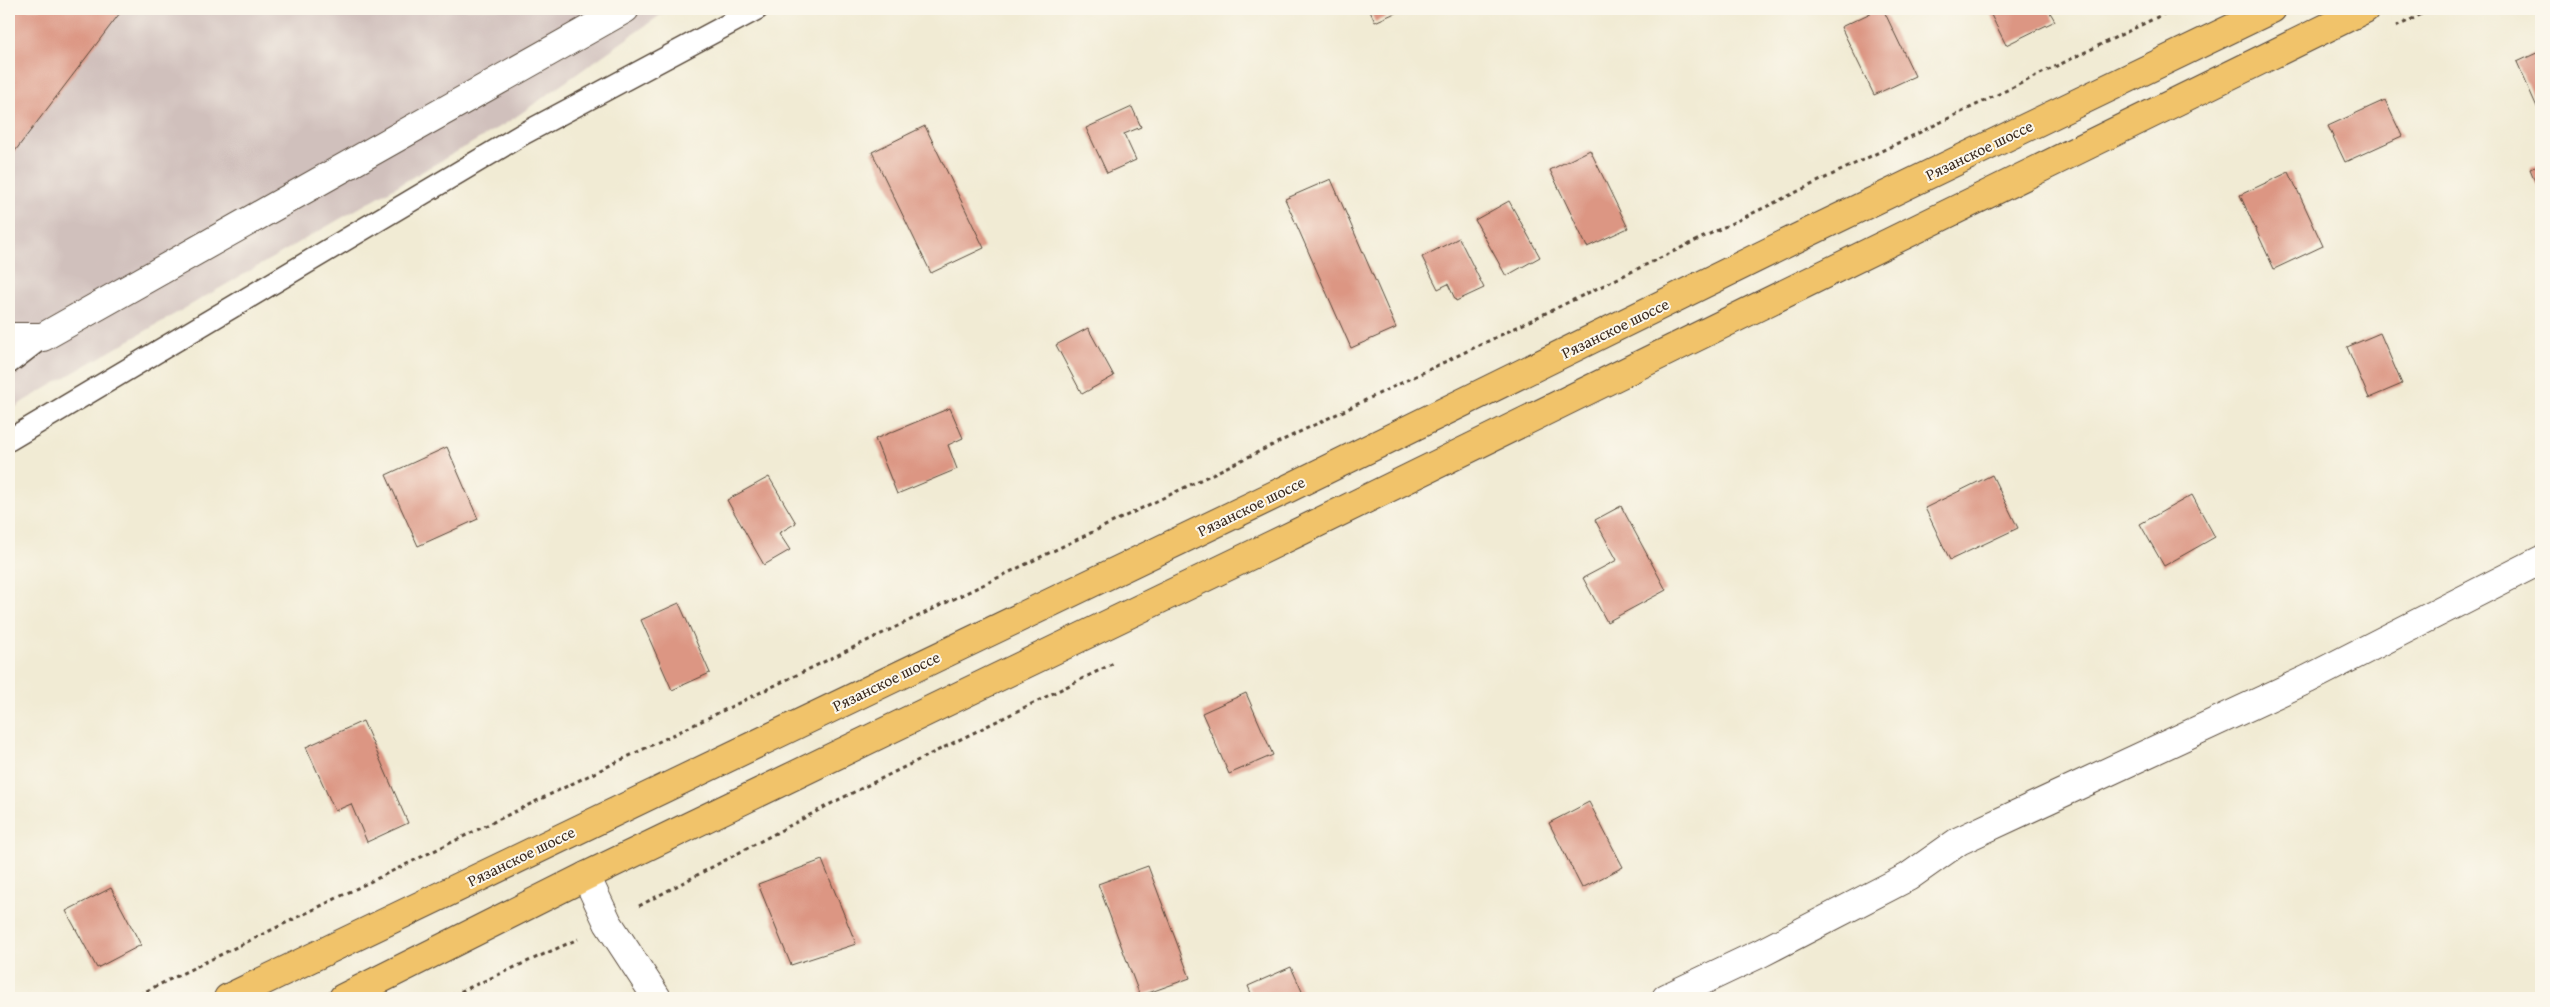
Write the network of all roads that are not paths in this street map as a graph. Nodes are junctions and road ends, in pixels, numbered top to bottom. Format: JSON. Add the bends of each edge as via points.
{"nodes":[{"id":1,"x":625,"y":9,"type":"edge"},
{"id":2,"x":756,"y":9,"type":"edge"},
{"id":3,"x":2272,"y":9,"type":"edge"},
{"id":4,"x":2365,"y":9,"type":"edge"},
{"id":5,"x":9,"y":337,"type":"edge"},
{"id":6,"x":43,"y":337,"type":"junction"},
{"id":7,"x":9,"y":363,"type":"edge"},
{"id":8,"x":9,"y":440,"type":"edge"},
{"id":9,"x":2541,"y":560,"type":"edge"},
{"id":10,"x":586,"y":876,"type":"junction"},
{"id":11,"x":228,"y":998,"type":"edge"},
{"id":12,"x":343,"y":998,"type":"edge"},
{"id":13,"x":657,"y":998,"type":"edge"},
{"id":14,"x":1666,"y":998,"type":"edge"}],
"edges":[{"from":1,"to":6,"type":"street"},
{"from":2,"to":8,"type":"lane","via":[[523,134]]},
{"from":3,"to":11,"type":"main road","name":"Рязанское шоссе","via":[[1287,489]]},
{"from":4,"to":10,"type":"main road","via":[[1301,531]]},
{"from":5,"to":6,"type":"street"},
{"from":6,"to":7,"type":"lane"},
{"from":9,"to":14,"type":"street","via":[[2308,678],[1959,841],[1908,877]]},
{"from":10,"to":12,"type":"main road"},
{"from":10,"to":13,"type":"street","via":[[608,923]]}]}
